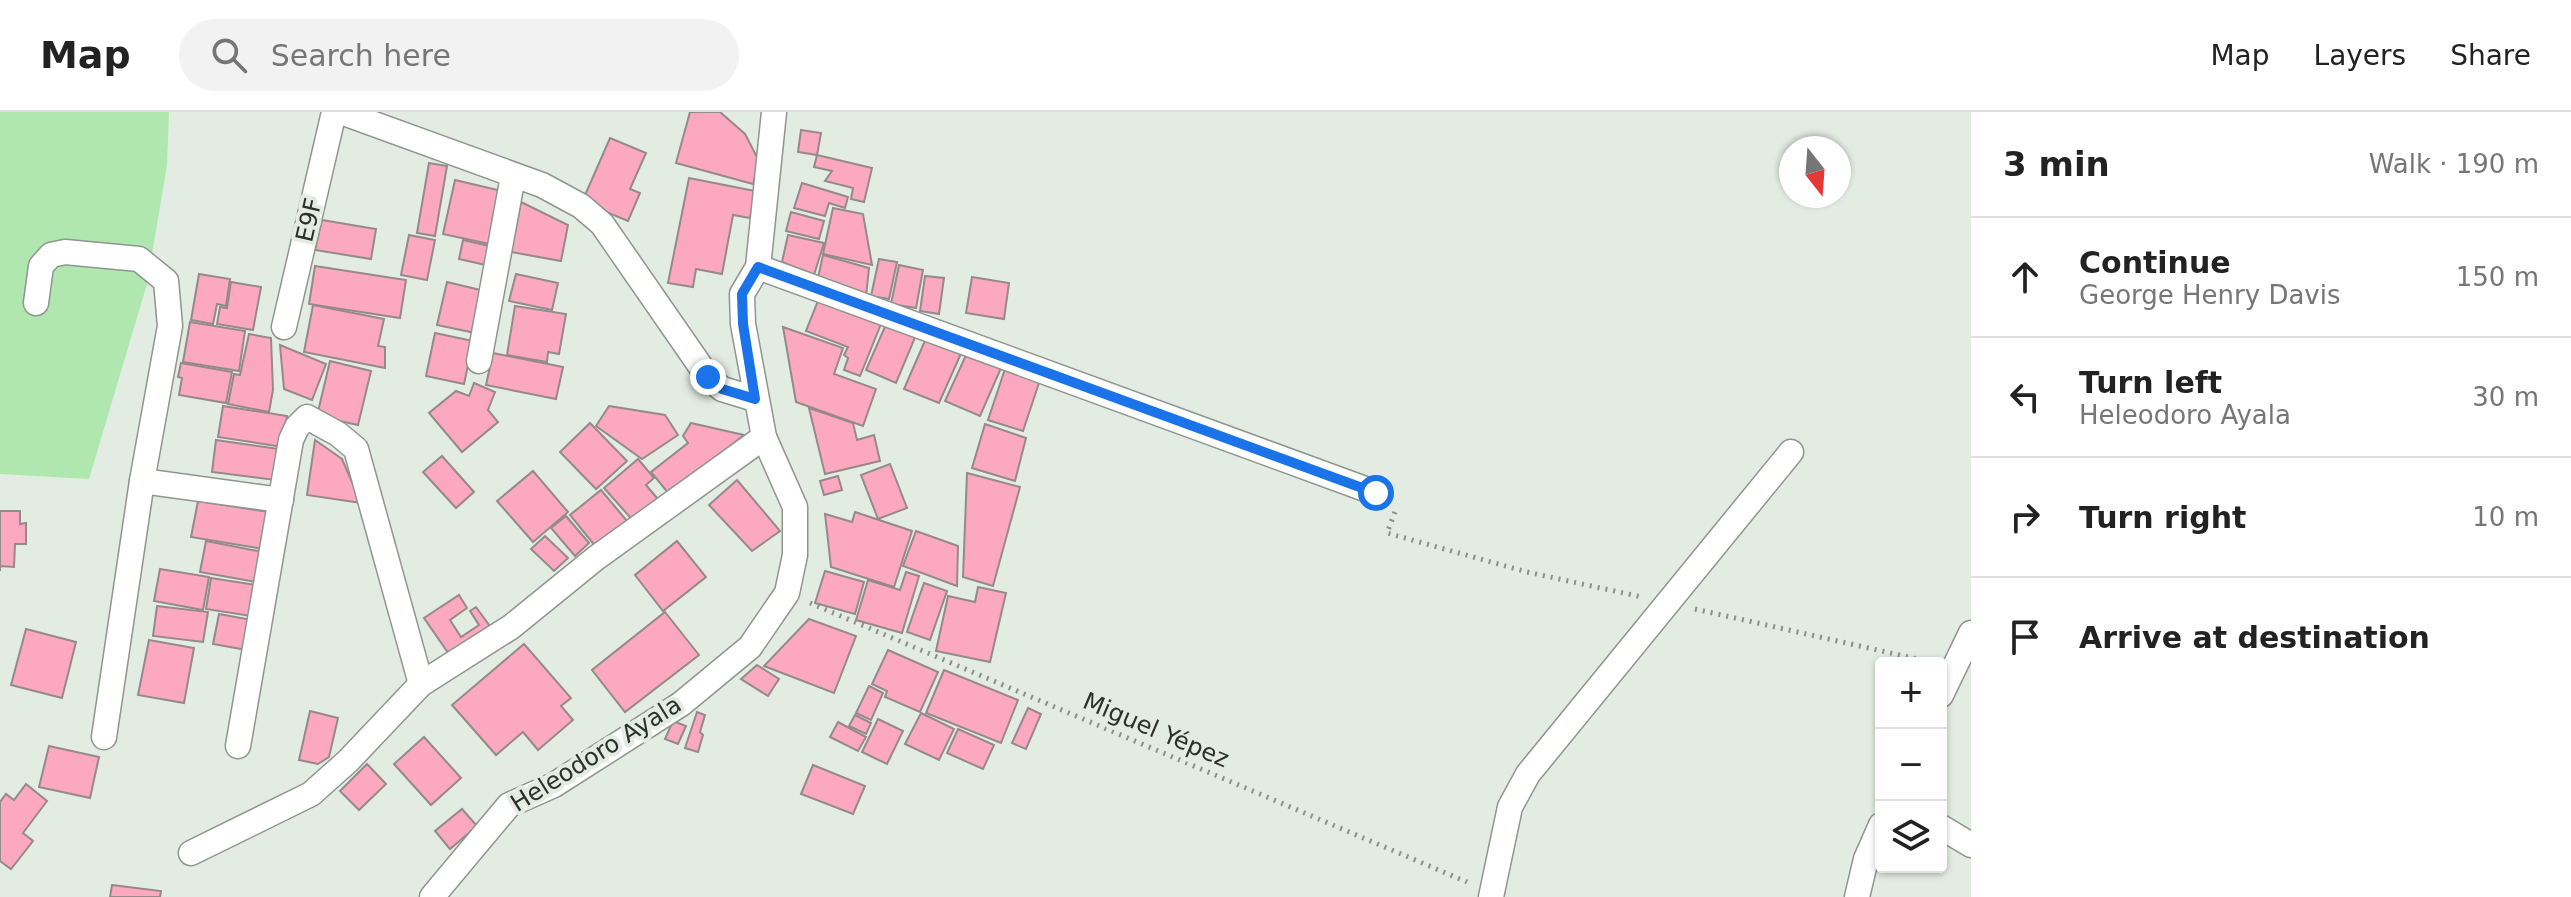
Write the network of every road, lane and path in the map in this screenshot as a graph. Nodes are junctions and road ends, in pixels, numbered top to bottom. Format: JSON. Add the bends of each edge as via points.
{"nodes":[{"id":1,"x":334,"y":112,"type":"edge"},
{"id":2,"x":341,"y":112,"type":"edge"},
{"id":3,"x":774,"y":112,"type":"edge"},
{"id":4,"x":513,"y":176,"type":"junction"},
{"id":5,"x":758,"y":267,"type":"junction"},
{"id":6,"x":36,"y":303,"type":"dead end"},
{"id":7,"x":284,"y":327,"type":"dead end"},
{"id":8,"x":479,"y":361,"type":"dead end"},
{"id":9,"x":755,"y":399,"type":"junction"},
{"id":10,"x":764,"y":437,"type":"junction"},
{"id":11,"x":1791,"y":452,"type":"dead end"},
{"id":12,"x":142,"y":481,"type":"junction"},
{"id":13,"x":1376,"y":493,"type":"dead end"},
{"id":14,"x":281,"y":500,"type":"junction"},
{"id":15,"x":1387,"y":533,"type":"dead end"},
{"id":16,"x":787,"y":593,"type":"junction"},
{"id":17,"x":1668,"y":603,"type":"junction"},
{"id":18,"x":1971,"y":633,"type":"edge"},
{"id":19,"x":1909,"y":657,"type":"edge"},
{"id":20,"x":1947,"y":683,"type":"edge"},
{"id":21,"x":421,"y":684,"type":"junction"},
{"id":22,"x":104,"y":737,"type":"dead end"},
{"id":23,"x":238,"y":746,"type":"dead end"},
{"id":24,"x":1947,"y":831,"type":"edge"},
{"id":25,"x":1875,"y":839,"type":"edge"},
{"id":26,"x":1971,"y":845,"type":"edge"},
{"id":27,"x":191,"y":853,"type":"dead end"},
{"id":28,"x":1492,"y":895,"type":"edge"},
{"id":29,"x":432,"y":897,"type":"edge"},
{"id":30,"x":1857,"y":897,"type":"edge"}],
"edges":[{"from":1,"to":7,"type":"street","name":"E9F"},
{"from":2,"to":4,"type":"street"},
{"from":3,"to":5,"type":"street","name":"Heleodoro Ayala"},
{"from":4,"to":8,"type":"street"},
{"from":4,"to":9,"type":"street","via":[[542,185],[592,214],[708,377],[722,389]]},
{"from":5,"to":9,"type":"street","name":"Heleodoro Ayala","via":[[742,294]]},
{"from":5,"to":13,"type":"street"},
{"from":6,"to":12,"type":"street","via":[[41,266],[51,255],[65,252],[139,259],[166,281],[170,326]]},
{"from":9,"to":10,"type":"street","name":"Heleodoro Ayala"},
{"from":10,"to":16,"type":"street","name":"Heleodoro Ayala","via":[[795,507],[795,555]]},
{"from":10,"to":21,"type":"street","via":[[596,558],[511,627]]},
{"from":11,"to":17,"type":"street"},
{"from":12,"to":14,"type":"street"},
{"from":12,"to":22,"type":"street"},
{"from":14,"to":21,"type":"street","via":[[291,440],[307,417],[356,449]]},
{"from":14,"to":23,"type":"street"},
{"from":15,"to":17,"type":"path","via":[[1527,572]]},
{"from":16,"to":28,"type":"path","name":"Miguel Yépez"},
{"from":16,"to":29,"type":"street","name":"Heleodoro Ayala","via":[[750,647],[681,704],[554,785],[509,805]]},
{"from":17,"to":19,"type":"path"},
{"from":17,"to":28,"type":"street","via":[[1516,791]]},
{"from":18,"to":20,"type":"street"},
{"from":21,"to":27,"type":"street","via":[[311,794]]},
{"from":24,"to":26,"type":"street"},
{"from":25,"to":30,"type":"street"}]}
